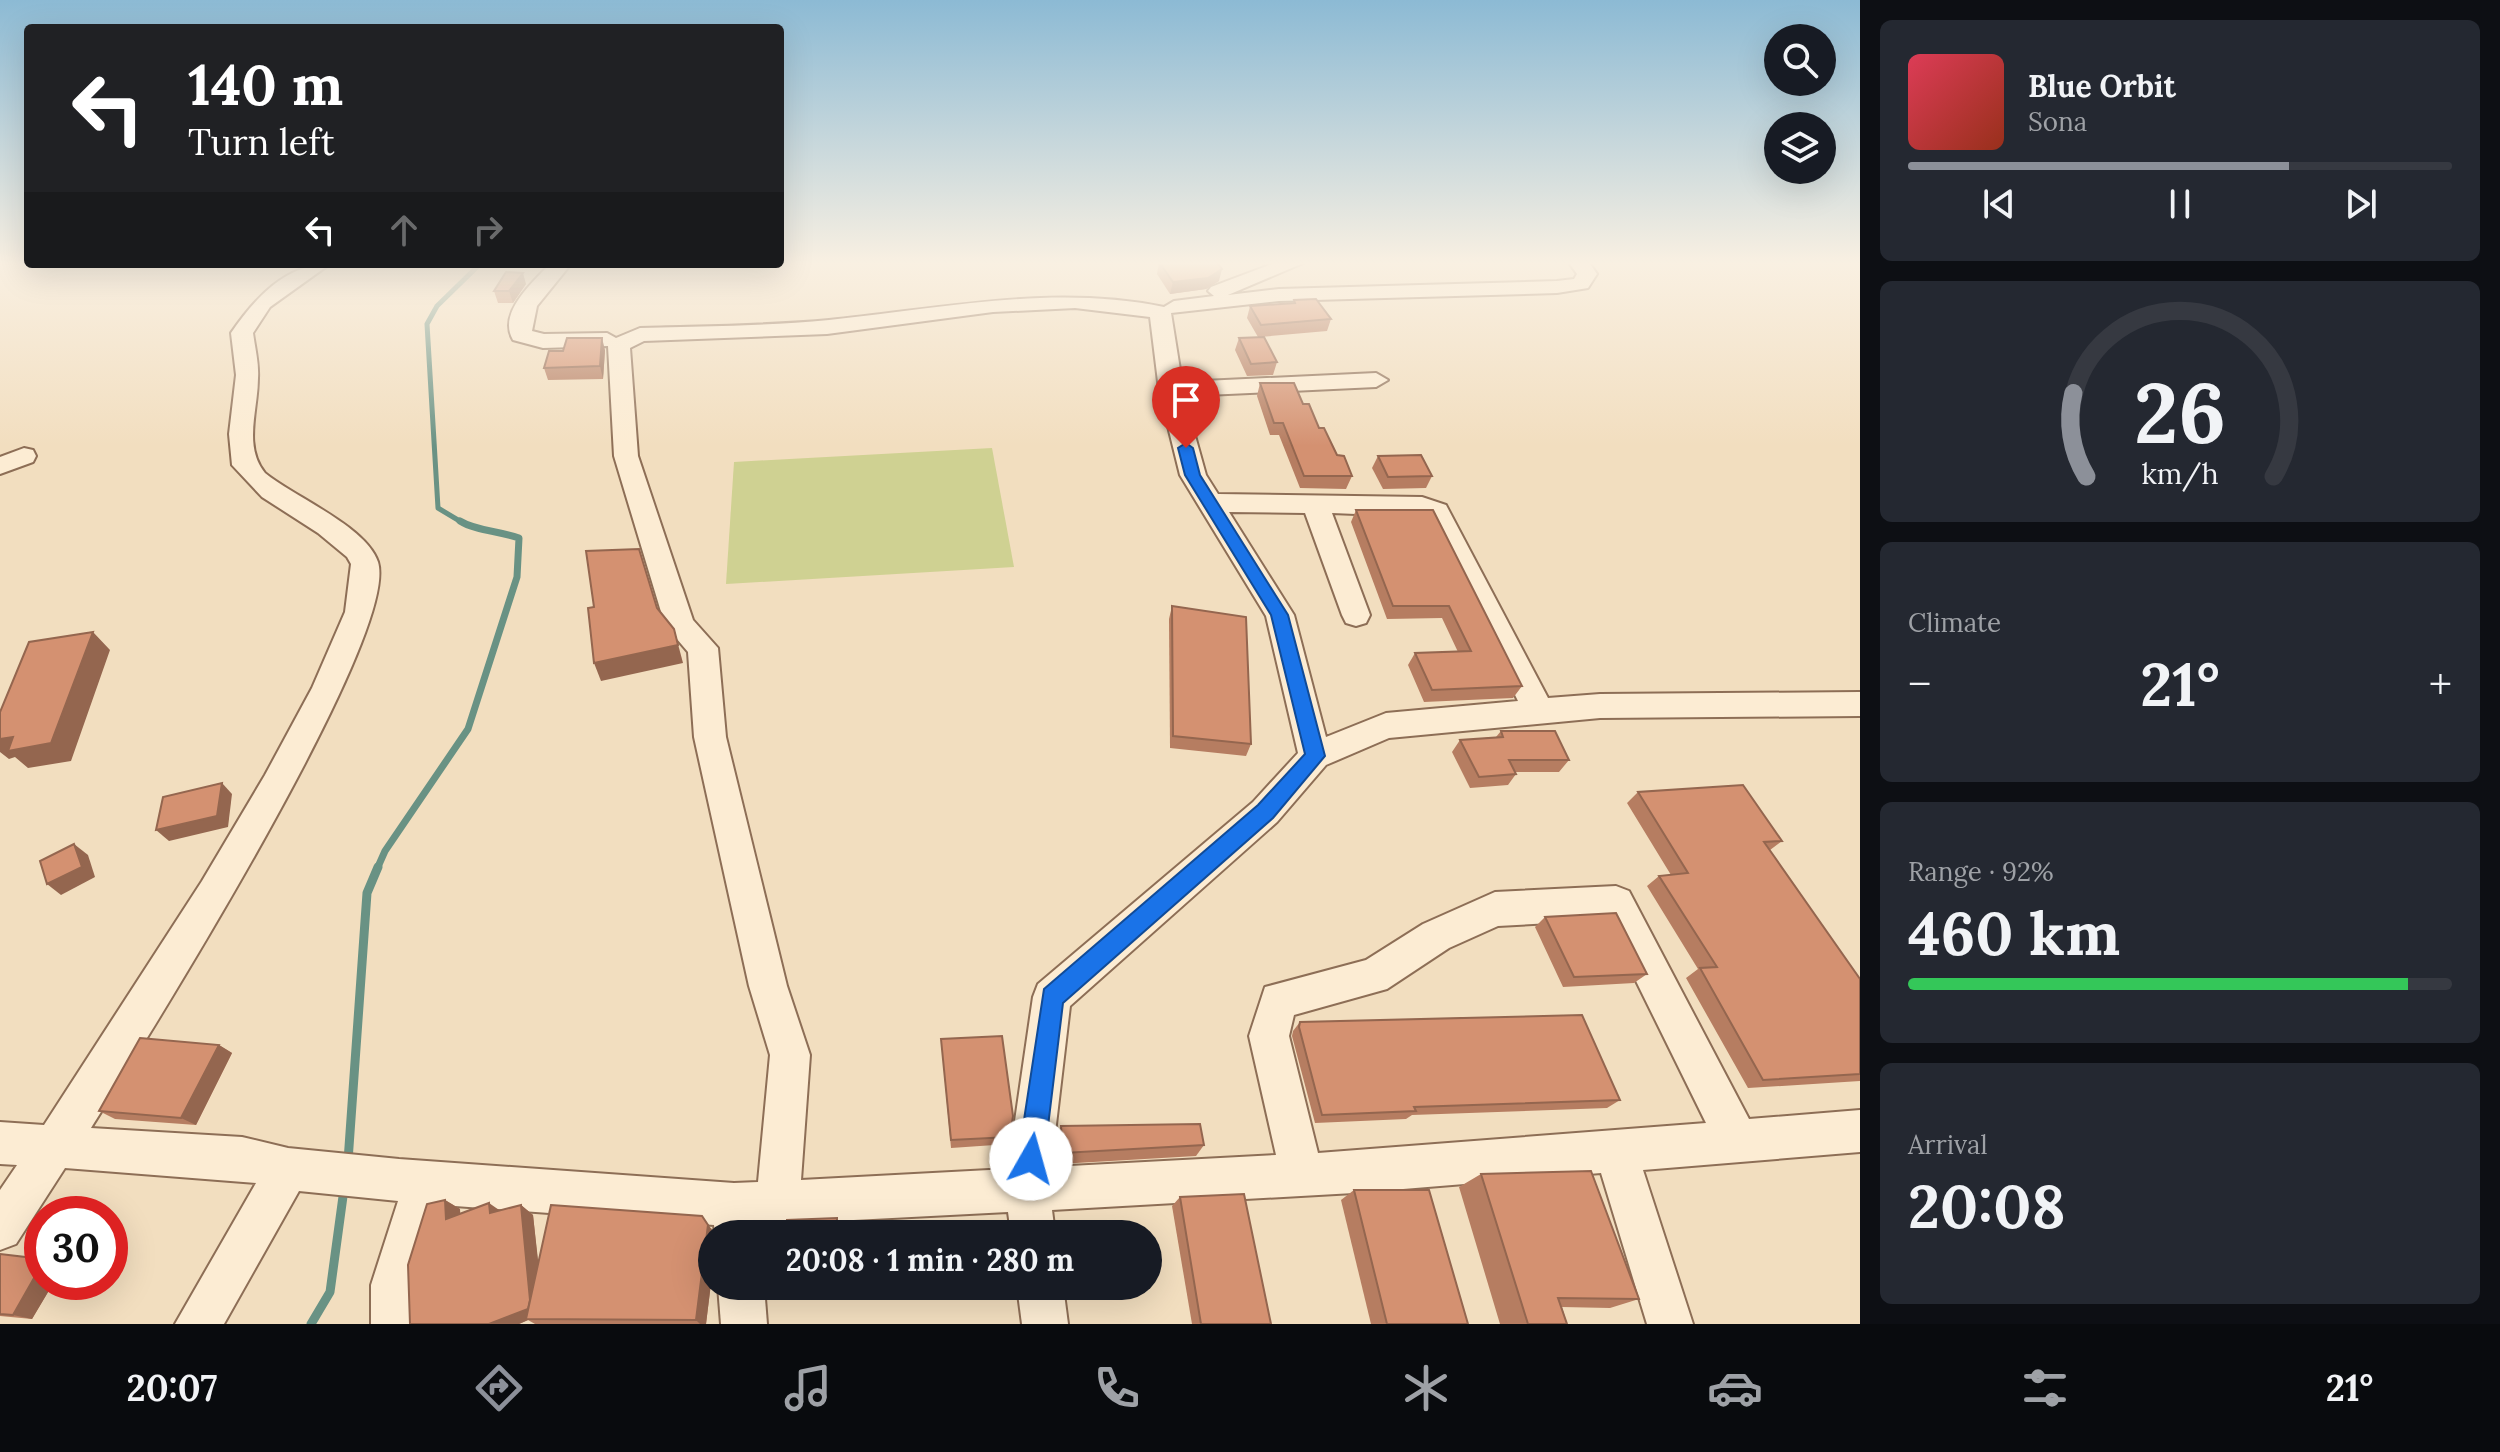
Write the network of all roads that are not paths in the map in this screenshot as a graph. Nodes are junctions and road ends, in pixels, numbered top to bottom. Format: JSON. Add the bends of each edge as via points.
{"nodes":[{"id":1,"x":249,"y":323,"type":"edge"},
{"id":2,"x":518,"y":323,"type":"edge"},
{"id":3,"x":860,"y":323,"type":"edge"},
{"id":4,"x":1168,"y":323,"type":"edge"},
{"id":5,"x":629,"y":340,"type":"junction"},
{"id":6,"x":1376,"y":380,"type":"dead end"},
{"id":7,"x":1171,"y":390,"type":"junction"},
{"id":8,"x":24,"y":456,"type":"dead end"},
{"id":9,"x":0,"y":466,"type":"edge"},
{"id":10,"x":1210,"y":503,"type":"junction"},
{"id":11,"x":1315,"y":504,"type":"junction"},
{"id":12,"x":1356,"y":615,"type":"dead end"},
{"id":13,"x":1860,"y":704,"type":"edge"},
{"id":14,"x":1539,"y":711,"type":"junction"},
{"id":15,"x":1315,"y":756,"type":"junction"},
{"id":16,"x":1860,"y":1131,"type":"edge"},
{"id":17,"x":1738,"y":1142,"type":"junction"},
{"id":18,"x":0,"y":1143,"type":"edge"},
{"id":19,"x":57,"y":1145,"type":"junction"},
{"id":20,"x":1616,"y":1152,"type":"junction"},
{"id":21,"x":309,"y":1170,"type":"junction"},
{"id":22,"x":1302,"y":1174,"type":"junction"},
{"id":23,"x":412,"y":1181,"type":"junction"},
{"id":24,"x":1027,"y":1190,"type":"junction"},
{"id":25,"x":777,"y":1205,"type":"junction"},
{"id":26,"x":735,"y":1220,"type":"edge"},
{"id":27,"x":1031,"y":1220,"type":"edge"},
{"id":28,"x":0,"y":1228,"type":"edge"},
{"id":29,"x":742,"y":1300,"type":"edge"},
{"id":30,"x":1042,"y":1300,"type":"edge"},
{"id":31,"x":393,"y":1323,"type":"edge"},
{"id":32,"x":198,"y":1324,"type":"edge"},
{"id":33,"x":744,"y":1324,"type":"edge"},
{"id":34,"x":1045,"y":1324,"type":"edge"},
{"id":35,"x":1670,"y":1324,"type":"edge"}],
"edges":[{"from":1,"to":19,"type":"street","via":[[242,333],[247,376],[241,420],[244,463],[266,487],[356,548],[366,577],[356,627],[281,782]]},
{"from":2,"to":5,"type":"street","via":[[521,335],[543,341]]},
{"from":3,"to":5,"type":"street","via":[[640,335]]},
{"from":4,"to":7,"type":"street"},
{"from":5,"to":25,"type":"street","via":[[619,345],[626,456],[680,625],[703,648],[710,737],[768,986],[790,1055]]},
{"from":6,"to":7,"type":"street"},
{"from":7,"to":10,"type":"street","via":[[1193,475]]},
{"from":8,"to":9,"type":"street"},
{"from":10,"to":11,"type":"street"},
{"from":10,"to":15,"type":"street","via":[[1280,615]]},
{"from":11,"to":12,"type":"street"},
{"from":11,"to":14,"type":"street","via":[[1422,506],[1437,511]]},
{"from":13,"to":14,"type":"street"},
{"from":14,"to":15,"type":"street","via":[[1386,726]]},
{"from":15,"to":24,"type":"street","via":[[1265,812],[1052,997]]},
{"from":16,"to":17,"type":"street"},
{"from":17,"to":20,"type":"street"},
{"from":17,"to":22,"type":"street","via":[[1616,903],[1536,905],[1495,909],[1436,936],[1374,976],[1279,1000],[1269,1036]]},
{"from":18,"to":19,"type":"street"},
{"from":19,"to":21,"type":"street","via":[[242,1158]]},
{"from":19,"to":28,"type":"street"},
{"from":20,"to":22,"type":"street"},
{"from":20,"to":35,"type":"street"},
{"from":21,"to":23,"type":"street"},
{"from":21,"to":32,"type":"street"},
{"from":22,"to":24,"type":"street"},
{"from":23,"to":26,"type":"street"},
{"from":23,"to":31,"type":"street","via":[[394,1285]]},
{"from":24,"to":25,"type":"street"},
{"from":24,"to":27,"type":"street"},
{"from":25,"to":26,"type":"street"},
{"from":29,"to":33,"type":"street"},
{"from":30,"to":34,"type":"street"}]}
